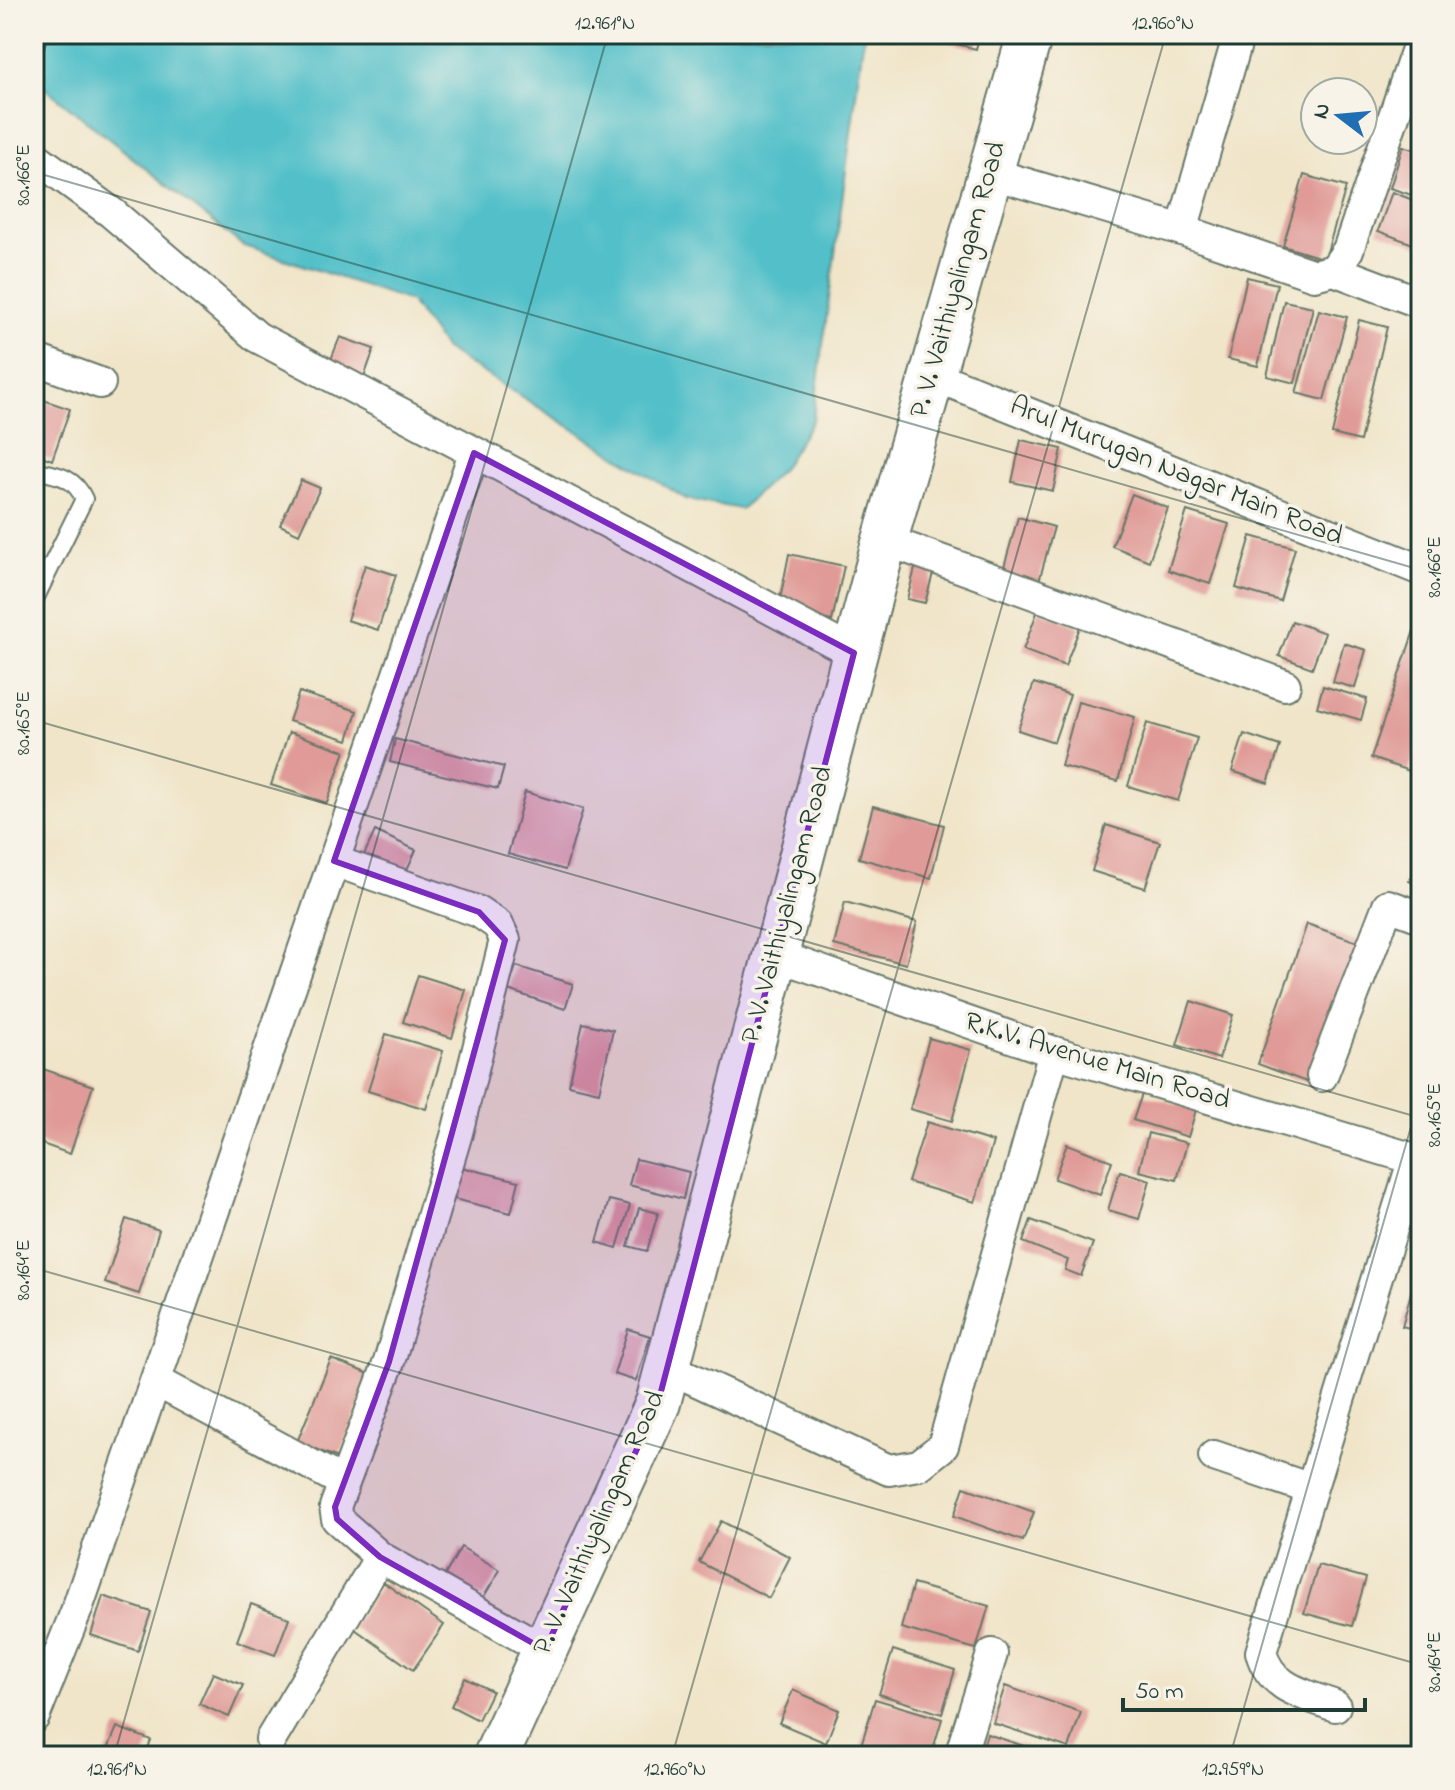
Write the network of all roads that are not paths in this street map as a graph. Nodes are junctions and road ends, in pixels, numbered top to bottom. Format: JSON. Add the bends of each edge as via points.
{"nodes":[{"id":1,"x":1030,"y":34,"type":"edge"},
{"id":2,"x":1239,"y":34,"type":"edge"},
{"id":3,"x":1421,"y":37,"type":"edge"},
{"id":4,"x":34,"y":156,"type":"edge"},
{"id":5,"x":990,"y":173,"type":"junction"},
{"id":6,"x":1182,"y":230,"type":"junction"},
{"id":7,"x":1334,"y":270,"type":"junction"},
{"id":8,"x":1421,"y":303,"type":"edge"},
{"id":9,"x":34,"y":359,"type":"edge"},
{"id":10,"x":932,"y":375,"type":"junction"},
{"id":11,"x":100,"y":383,"type":"dead end"},
{"id":12,"x":474,"y":453,"type":"junction"},
{"id":13,"x":34,"y":470,"type":"edge"},
{"id":14,"x":885,"y":540,"type":"junction"},
{"id":15,"x":1421,"y":570,"type":"edge"},
{"id":16,"x":34,"y":601,"type":"edge"},
{"id":17,"x":854,"y":653,"type":"junction"},
{"id":18,"x":1285,"y":685,"type":"dead end"},
{"id":19,"x":334,"y":861,"type":"junction"},
{"id":20,"x":1421,"y":917,"type":"edge"},
{"id":21,"x":775,"y":955,"type":"junction"},
{"id":22,"x":1054,"y":1052,"type":"junction"},
{"id":23,"x":1322,"y":1076,"type":"dead end"},
{"id":24,"x":1417,"y":1160,"type":"edge"},
{"id":25,"x":667,"y":1367,"type":"junction"},
{"id":26,"x":156,"y":1381,"type":"junction"},
{"id":27,"x":1214,"y":1456,"type":"dead end"},
{"id":28,"x":343,"y":1482,"type":"junction"},
{"id":29,"x":1311,"y":1489,"type":"junction"},
{"id":30,"x":380,"y":1557,"type":"junction"},
{"id":31,"x":545,"y":1650,"type":"junction"},
{"id":32,"x":992,"y":1654,"type":"dead end"},
{"id":33,"x":1335,"y":1706,"type":"dead end"},
{"id":34,"x":34,"y":1717,"type":"edge"},
{"id":35,"x":271,"y":1739,"type":"dead end"},
{"id":36,"x":496,"y":1756,"type":"edge"},
{"id":37,"x":960,"y":1756,"type":"edge"}],
"edges":[{"from":1,"to":5,"type":"street","name":"P. V. Vaithiyalingam Road"},
{"from":2,"to":6,"type":"street"},
{"from":3,"to":7,"type":"street","via":[[1348,250]]},
{"from":4,"to":12,"type":"street","via":[[112,213],[257,337]]},
{"from":5,"to":6,"type":"street"},
{"from":5,"to":10,"type":"street","name":"P. V. Vaithiyalingam Road"},
{"from":6,"to":7,"type":"street","via":[[1314,275]]},
{"from":7,"to":8,"type":"street"},
{"from":9,"to":11,"type":"street"},
{"from":10,"to":14,"type":"street","name":"P. V. Vaithiyalingam Road"},
{"from":10,"to":15,"type":"street","name":"Arul Murugan Nagar Main Road"},
{"from":12,"to":17,"type":"street"},
{"from":12,"to":19,"type":"street","via":[[369,728]]},
{"from":13,"to":16,"type":"lane","via":[[70,479],[84,499]]},
{"from":14,"to":17,"type":"street","name":"P. V. Vaithiyalingam Road"},
{"from":14,"to":18,"type":"street"},
{"from":17,"to":21,"type":"street","name":"P. V. Vaithiyalingam Road"},
{"from":19,"to":26,"type":"street"},
{"from":19,"to":28,"type":"street","via":[[479,912],[498,925],[505,940],[457,1133],[389,1362]]},
{"from":20,"to":23,"type":"street","via":[[1388,905]]},
{"from":21,"to":22,"type":"street","name":"R.K.V. Avenue Main Road"},
{"from":21,"to":25,"type":"street","name":"P. V. Vaithiyalingam Road"},
{"from":22,"to":24,"type":"street","name":"R.K.V. Avenue Main Road"},
{"from":22,"to":25,"type":"street","via":[[943,1446],[919,1465],[889,1470]]},
{"from":24,"to":29,"type":"street"},
{"from":25,"to":31,"type":"street","name":"P. V. Vaithiyalingam Road","via":[[658,1403]]},
{"from":26,"to":28,"type":"street"},
{"from":26,"to":34,"type":"street"},
{"from":27,"to":29,"type":"street"},
{"from":28,"to":30,"type":"street","via":[[337,1519]]},
{"from":29,"to":33,"type":"street","via":[[1261,1652],[1264,1667],[1280,1685]]},
{"from":30,"to":31,"type":"street"},
{"from":30,"to":35,"type":"street"},
{"from":31,"to":36,"type":"street","name":"P. V. Vaithiyalingam Road"},
{"from":32,"to":37,"type":"street"}]}
